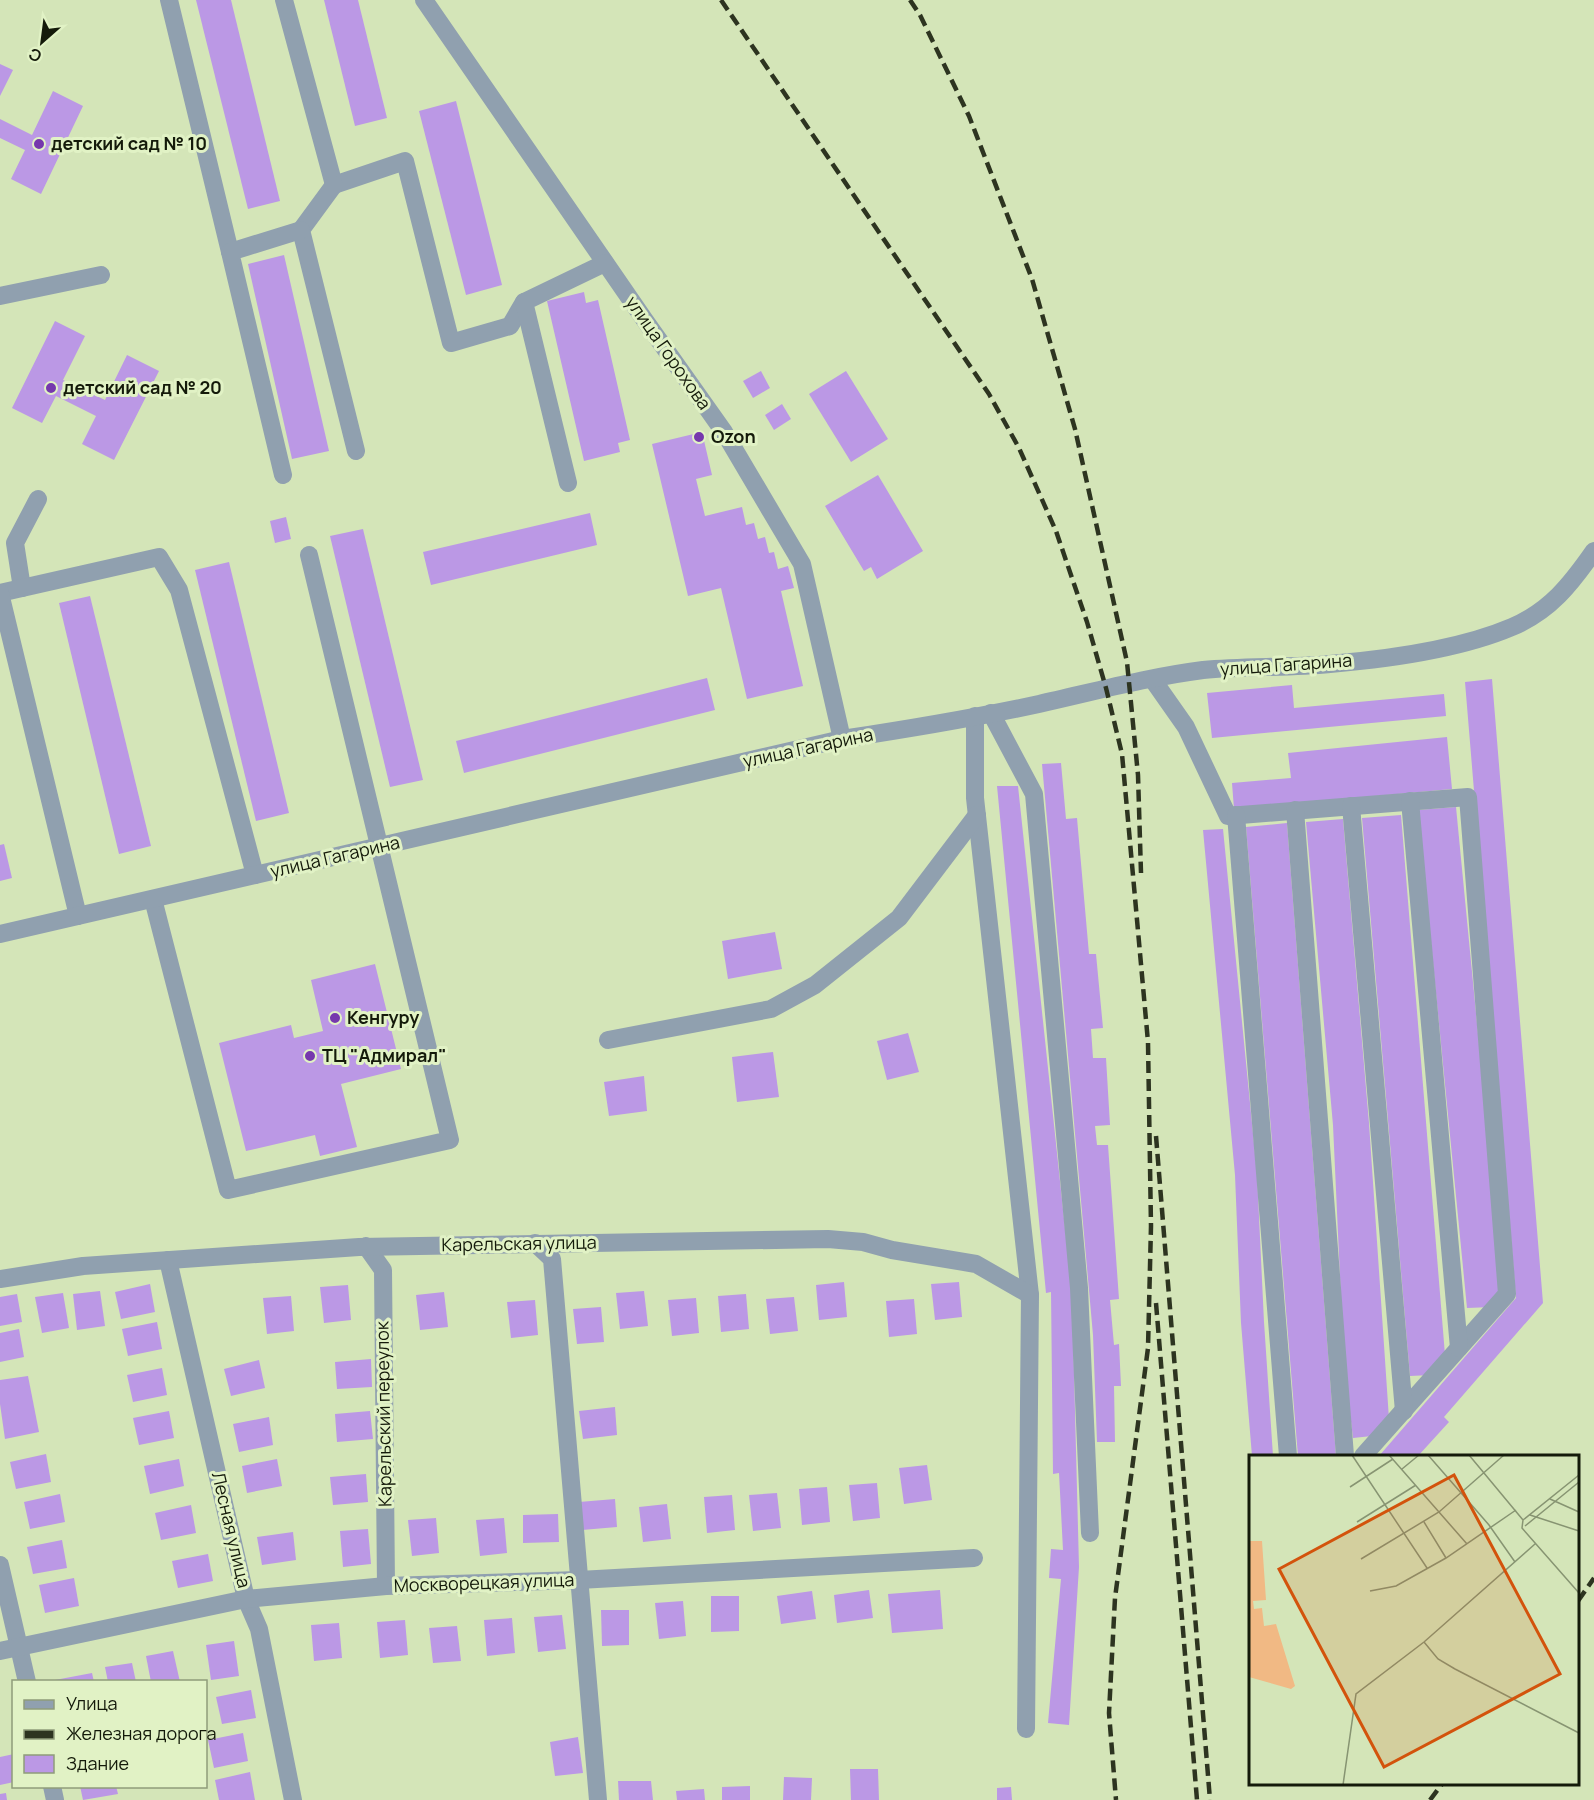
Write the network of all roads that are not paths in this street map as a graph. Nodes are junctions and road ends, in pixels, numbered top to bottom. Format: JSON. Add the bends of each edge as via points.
{"nodes":[{"id":1,"x":169,"y":0,"type":"edge"},
{"id":2,"x":284,"y":0,"type":"edge"},
{"id":3,"x":424,"y":0,"type":"edge"},
{"id":4,"x":334,"y":185,"type":"junction"},
{"id":5,"x":301,"y":231,"type":"junction"},
{"id":6,"x":230,"y":252,"type":"junction"},
{"id":7,"x":605,"y":263,"type":"junction"},
{"id":8,"x":101,"y":275,"type":"dead end"},
{"id":9,"x":0,"y":296,"type":"edge"},
{"id":10,"x":524,"y":302,"type":"junction"},
{"id":11,"x":356,"y":451,"type":"dead end"},
{"id":12,"x":283,"y":475,"type":"dead end"},
{"id":13,"x":568,"y":483,"type":"dead end"},
{"id":14,"x":38,"y":499,"type":"dead end"},
{"id":15,"x":1594,"y":551,"type":"edge"},
{"id":16,"x":309,"y":555,"type":"dead end"},
{"id":17,"x":22,"y":588,"type":"junction"},
{"id":18,"x":0,"y":593,"type":"edge"},
{"id":19,"x":1153,"y":680,"type":"junction"},
{"id":20,"x":983,"y":715,"type":"junction"},
{"id":21,"x":842,"y":739,"type":"junction"},
{"id":22,"x":1410,"y":801,"type":"junction"},
{"id":23,"x":1351,"y":806,"type":"junction"},
{"id":24,"x":1294,"y":810,"type":"junction"},
{"id":25,"x":977,"y":815,"type":"junction"},
{"id":26,"x":1236,"y":815,"type":"junction"},
{"id":27,"x":380,"y":846,"type":"junction"},
{"id":28,"x":255,"y":875,"type":"junction"},
{"id":29,"x":153,"y":899,"type":"junction"},
{"id":30,"x":78,"y":916,"type":"junction"},
{"id":31,"x":0,"y":934,"type":"edge"},
{"id":32,"x":608,"y":1040,"type":"dead end"},
{"id":33,"x":535,"y":1244,"type":"junction"},
{"id":34,"x":366,"y":1246,"type":"junction"},
{"id":35,"x":168,"y":1260,"type":"junction"},
{"id":36,"x":0,"y":1279,"type":"edge"},
{"id":37,"x":1030,"y":1295,"type":"junction"},
{"id":38,"x":1460,"y":1348,"type":"junction"},
{"id":39,"x":1404,"y":1411,"type":"junction"},
{"id":40,"x":1288,"y":1455,"type":"edge"},
{"id":41,"x":1345,"y":1455,"type":"edge"},
{"id":42,"x":1364,"y":1455,"type":"edge"},
{"id":43,"x":1090,"y":1533,"type":"dead end"},
{"id":44,"x":974,"y":1558,"type":"dead end"},
{"id":45,"x":0,"y":1565,"type":"edge"},
{"id":46,"x":579,"y":1580,"type":"junction"},
{"id":47,"x":386,"y":1586,"type":"junction"},
{"id":48,"x":246,"y":1599,"type":"junction"},
{"id":49,"x":20,"y":1647,"type":"junction"},
{"id":50,"x":0,"y":1651,"type":"edge"},
{"id":51,"x":27,"y":1680,"type":"edge"},
{"id":52,"x":1026,"y":1729,"type":"dead end"},
{"id":53,"x":293,"y":1800,"type":"edge"},
{"id":54,"x":598,"y":1800,"type":"edge"}],
"edges":[{"from":1,"to":6,"type":"street"},
{"from":2,"to":4,"type":"street"},
{"from":3,"to":7,"type":"street","name":"улица Горохова"},
{"from":4,"to":5,"type":"street"},
{"from":4,"to":10,"type":"street","via":[[405,161],[451,343],[510,326]]},
{"from":5,"to":6,"type":"street"},
{"from":5,"to":11,"type":"street"},
{"from":6,"to":12,"type":"street"},
{"from":7,"to":10,"type":"street"},
{"from":7,"to":21,"type":"street","name":"улица Горохова","via":[[724,432],[802,564]]},
{"from":8,"to":9,"type":"street"},
{"from":10,"to":13,"type":"street"},
{"from":14,"to":17,"type":"street","via":[[15,543]]},
{"from":15,"to":19,"type":"street","name":"улица Гагарина","via":[[1568,588],[1546,607],[1514,626],[1477,640],[1330,664],[1203,670]]},
{"from":16,"to":27,"type":"street"},
{"from":17,"to":18,"type":"street"},
{"from":17,"to":28,"type":"street","via":[[159,557],[179,591]]},
{"from":18,"to":30,"type":"street"},
{"from":19,"to":20,"type":"street","name":"улица Гагарина"},
{"from":19,"to":26,"type":"street","via":[[1186,727],[1228,816]]},
{"from":20,"to":21,"type":"street","name":"улица Гагарина"},
{"from":20,"to":25,"type":"street"},
{"from":20,"to":43,"type":"street","via":[[1034,794],[1079,1288]]},
{"from":21,"to":27,"type":"street","name":"улица Гагарина"},
{"from":22,"to":23,"type":"street"},
{"from":22,"to":38,"type":"street"},
{"from":22,"to":38,"type":"street","via":[[1468,797],[1507,1294]]},
{"from":23,"to":24,"type":"street"},
{"from":23,"to":39,"type":"street"},
{"from":24,"to":26,"type":"street"},
{"from":24,"to":41,"type":"street"},
{"from":25,"to":32,"type":"street","via":[[899,918],[815,986],[771,1009]]},
{"from":25,"to":37,"type":"street"},
{"from":26,"to":40,"type":"street"},
{"from":27,"to":28,"type":"street","name":"улица Гагарина"},
{"from":27,"to":29,"type":"street","via":[[450,1140],[228,1190]]},
{"from":28,"to":29,"type":"street","name":"улица Гагарина"},
{"from":29,"to":30,"type":"street","name":"улица Гагарина"},
{"from":30,"to":31,"type":"street","name":"улица Гагарина"},
{"from":33,"to":34,"type":"street","name":"Карельская улица"},
{"from":33,"to":37,"type":"street","name":"Карельская улица","via":[[828,1239],[863,1242],[976,1264]]},
{"from":33,"to":46,"type":"street","via":[[552,1259]]},
{"from":34,"to":35,"type":"street","name":"Карельская улица"},
{"from":34,"to":47,"type":"street","name":"Карельский переулок","via":[[382,1270]]},
{"from":35,"to":36,"type":"street","name":"Карельская улица","via":[[83,1266]]},
{"from":35,"to":48,"type":"street","name":"Лесная улица"},
{"from":37,"to":52,"type":"street"},
{"from":38,"to":39,"type":"street"},
{"from":39,"to":42,"type":"street"},
{"from":44,"to":46,"type":"street","name":"Москворецкая улица"},
{"from":45,"to":49,"type":"street"},
{"from":46,"to":47,"type":"street","name":"Москворецкая улица"},
{"from":46,"to":54,"type":"street"},
{"from":47,"to":48,"type":"street","name":"Москворецкая улица"},
{"from":48,"to":49,"type":"street","name":"Москворецкая улица"},
{"from":48,"to":53,"type":"street","name":"Лесная улица","via":[[259,1629]]},
{"from":49,"to":50,"type":"street","name":"Москворецкая улица"},
{"from":49,"to":51,"type":"street"}]}
